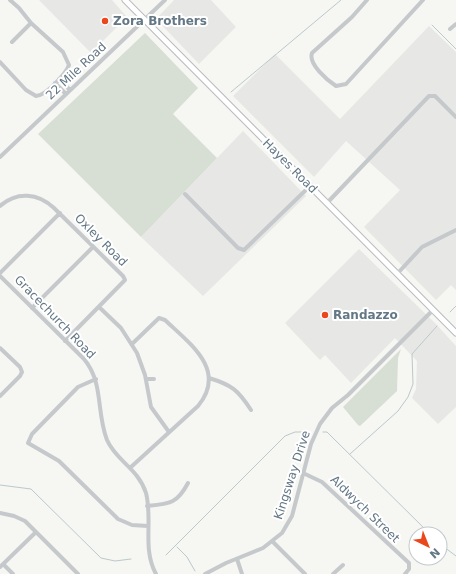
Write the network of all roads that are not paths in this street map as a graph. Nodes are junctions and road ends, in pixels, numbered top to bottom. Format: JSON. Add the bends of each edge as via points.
{"nodes":[{"id":1,"x":10,"y":0,"type":"edge"},
{"id":2,"x":125,"y":0,"type":"edge"},
{"id":3,"x":165,"y":0,"type":"edge"},
{"id":4,"x":366,"y":0,"type":"edge"},
{"id":5,"x":423,"y":0,"type":"edge"},
{"id":6,"x":144,"y":20,"type":"junction"},
{"id":7,"x":31,"y":23,"type":"junction"},
{"id":8,"x":456,"y":24,"type":"edge"},
{"id":9,"x":450,"y":29,"type":"dead end"},
{"id":10,"x":12,"y":42,"type":"dead end"},
{"id":11,"x":0,"y":62,"type":"edge"},
{"id":12,"x":59,"y":79,"type":"junction"},
{"id":13,"x":55,"y":83,"type":"junction"},
{"id":14,"x":70,"y":90,"type":"junction"},
{"id":15,"x":66,"y":94,"type":"junction"},
{"id":16,"x":456,"y":117,"type":"edge"},
{"id":17,"x":0,"y":157,"type":"edge"},
{"id":18,"x":310,"y":186,"type":"junction"},
{"id":19,"x":185,"y":194,"type":"dead end"},
{"id":20,"x":327,"y":203,"type":"junction"},
{"id":21,"x":0,"y":206,"type":"edge"},
{"id":22,"x":60,"y":213,"type":"junction"},
{"id":23,"x":456,"y":230,"type":"edge"},
{"id":24,"x":93,"y":247,"type":"junction"},
{"id":25,"x":0,"y":274,"type":"edge"},
{"id":26,"x":397,"y":274,"type":"junction"},
{"id":27,"x":99,"y":307,"type":"junction"},
{"id":28,"x":32,"y":308,"type":"junction"},
{"id":29,"x":433,"y":310,"type":"junction"},
{"id":30,"x":456,"y":333,"type":"edge"},
{"id":31,"x":65,"y":341,"type":"junction"},
{"id":32,"x":132,"y":344,"type":"junction"},
{"id":33,"x":0,"y":348,"type":"edge"},
{"id":34,"x":209,"y":378,"type":"junction"},
{"id":35,"x":96,"y":379,"type":"junction"},
{"id":36,"x":146,"y":379,"type":"junction"},
{"id":37,"x":154,"y":379,"type":"dead end"},
{"id":38,"x":0,"y":396,"type":"edge"},
{"id":39,"x":251,"y":410,"type":"dead end"},
{"id":40,"x":169,"y":432,"type":"junction"},
{"id":41,"x":131,"y":467,"type":"junction"},
{"id":42,"x":303,"y":473,"type":"junction"},
{"id":43,"x":188,"y":483,"type":"dead end"},
{"id":44,"x":147,"y":506,"type":"junction"},
{"id":45,"x":0,"y":513,"type":"edge"},
{"id":46,"x":148,"y":526,"type":"junction"},
{"id":47,"x":36,"y":532,"type":"junction"},
{"id":48,"x":273,"y":542,"type":"junction"},
{"id":49,"x":236,"y":559,"type":"junction"},
{"id":50,"x":2,"y":565,"type":"edge"},
{"id":51,"x":343,"y":565,"type":"dead end"},
{"id":52,"x":13,"y":574,"type":"edge"},
{"id":53,"x":78,"y":574,"type":"edge"},
{"id":54,"x":156,"y":574,"type":"edge"},
{"id":55,"x":205,"y":574,"type":"edge"},
{"id":56,"x":242,"y":574,"type":"edge"},
{"id":57,"x":304,"y":574,"type":"edge"},
{"id":58,"x":333,"y":574,"type":"edge"},
{"id":59,"x":405,"y":574,"type":"edge"}],
"edges":[{"from":1,"to":7,"type":"street"},
{"from":2,"to":6,"type":"main road","name":"Hayes Road"},
{"from":3,"to":6,"type":"street","name":"22 Mile Road"},
{"from":4,"to":5,"type":"street","via":[[352,17],[312,53],[313,64],[336,86],[346,84]]},
{"from":6,"to":14,"type":"street","name":"22 Mile Road"},
{"from":6,"to":18,"type":"main road","name":"Hayes Road"},
{"from":7,"to":10,"type":"street"},
{"from":7,"to":12,"type":"street","via":[[63,52],[69,62],[68,69]]},
{"from":8,"to":9,"type":"street"},
{"from":11,"to":13,"type":"street","via":[[26,90],[36,96]]},
{"from":12,"to":13,"type":"street"},
{"from":12,"to":14,"type":"street"},
{"from":13,"to":15,"type":"street"},
{"from":14,"to":15,"type":"street","name":"22 Mile Road"},
{"from":15,"to":17,"type":"street","name":"22 Mile Road"},
{"from":16,"to":20,"type":"street","via":[[438,98],[431,95]]},
{"from":18,"to":19,"type":"street","via":[[244,250],[238,248]]},
{"from":18,"to":20,"type":"main road","name":"Hayes Road"},
{"from":20,"to":26,"type":"main road","name":"Hayes Road"},
{"from":21,"to":22,"type":"street","name":"Oxley Road","via":[[17,197],[34,196],[48,202]]},
{"from":22,"to":24,"type":"street","name":"Oxley Road"},
{"from":22,"to":25,"type":"street"},
{"from":23,"to":26,"type":"street","via":[[422,248]]},
{"from":24,"to":27,"type":"street","name":"Oxley Road","via":[[122,276],[124,282]]},
{"from":24,"to":28,"type":"street"},
{"from":25,"to":28,"type":"street","name":"Gracechurch Road"},
{"from":26,"to":29,"type":"main road","name":"Hayes Road"},
{"from":27,"to":31,"type":"street"},
{"from":27,"to":32,"type":"street","via":[[121,328]]},
{"from":28,"to":31,"type":"street","name":"Gracechurch Road"},
{"from":29,"to":30,"type":"main road","name":"Hayes Road"},
{"from":29,"to":42,"type":"street","name":"Kingsway Drive","via":[[327,413],[314,435]]},
{"from":31,"to":35,"type":"street","name":"Gracechurch Road","via":[[86,362]]},
{"from":32,"to":34,"type":"street","via":[[162,318],[200,353]]},
{"from":32,"to":36,"type":"street"},
{"from":33,"to":38,"type":"street","via":[[22,372]]},
{"from":34,"to":39,"type":"street","via":[[226,383],[236,390]]},
{"from":34,"to":40,"type":"street","via":[[206,393],[200,403]]},
{"from":35,"to":41,"type":"street","name":"Gracechurch Road","via":[[107,439],[112,448]]},
{"from":35,"to":46,"type":"street","via":[[78,387],[32,434],[28,443],[59,461],[116,518],[132,525]]},
{"from":36,"to":37,"type":"street"},
{"from":36,"to":40,"type":"street","via":[[150,407]]},
{"from":40,"to":41,"type":"street"},
{"from":41,"to":44,"type":"street","name":"Gracechurch Road","via":[[142,481]]},
{"from":42,"to":48,"type":"street","name":"Kingsway Drive","via":[[292,516],[285,529]]},
{"from":42,"to":59,"type":"street","name":"Aldwych Street","via":[[322,482],[410,566]]},
{"from":43,"to":44,"type":"street","via":[[180,497],[172,503]]},
{"from":44,"to":46,"type":"street","name":"Gracechurch Road"},
{"from":45,"to":47,"type":"street","via":[[18,517]]},
{"from":46,"to":54,"type":"street","name":"Gracechurch Road","via":[[149,554]]},
{"from":47,"to":50,"type":"street"},
{"from":47,"to":53,"type":"street"},
{"from":48,"to":49,"type":"street","name":"Kingsway Drive"},
{"from":48,"to":57,"type":"street"},
{"from":49,"to":55,"type":"street","name":"Kingsway Drive"},
{"from":49,"to":56,"type":"street"},
{"from":50,"to":52,"type":"street"},
{"from":51,"to":58,"type":"street"}]}
